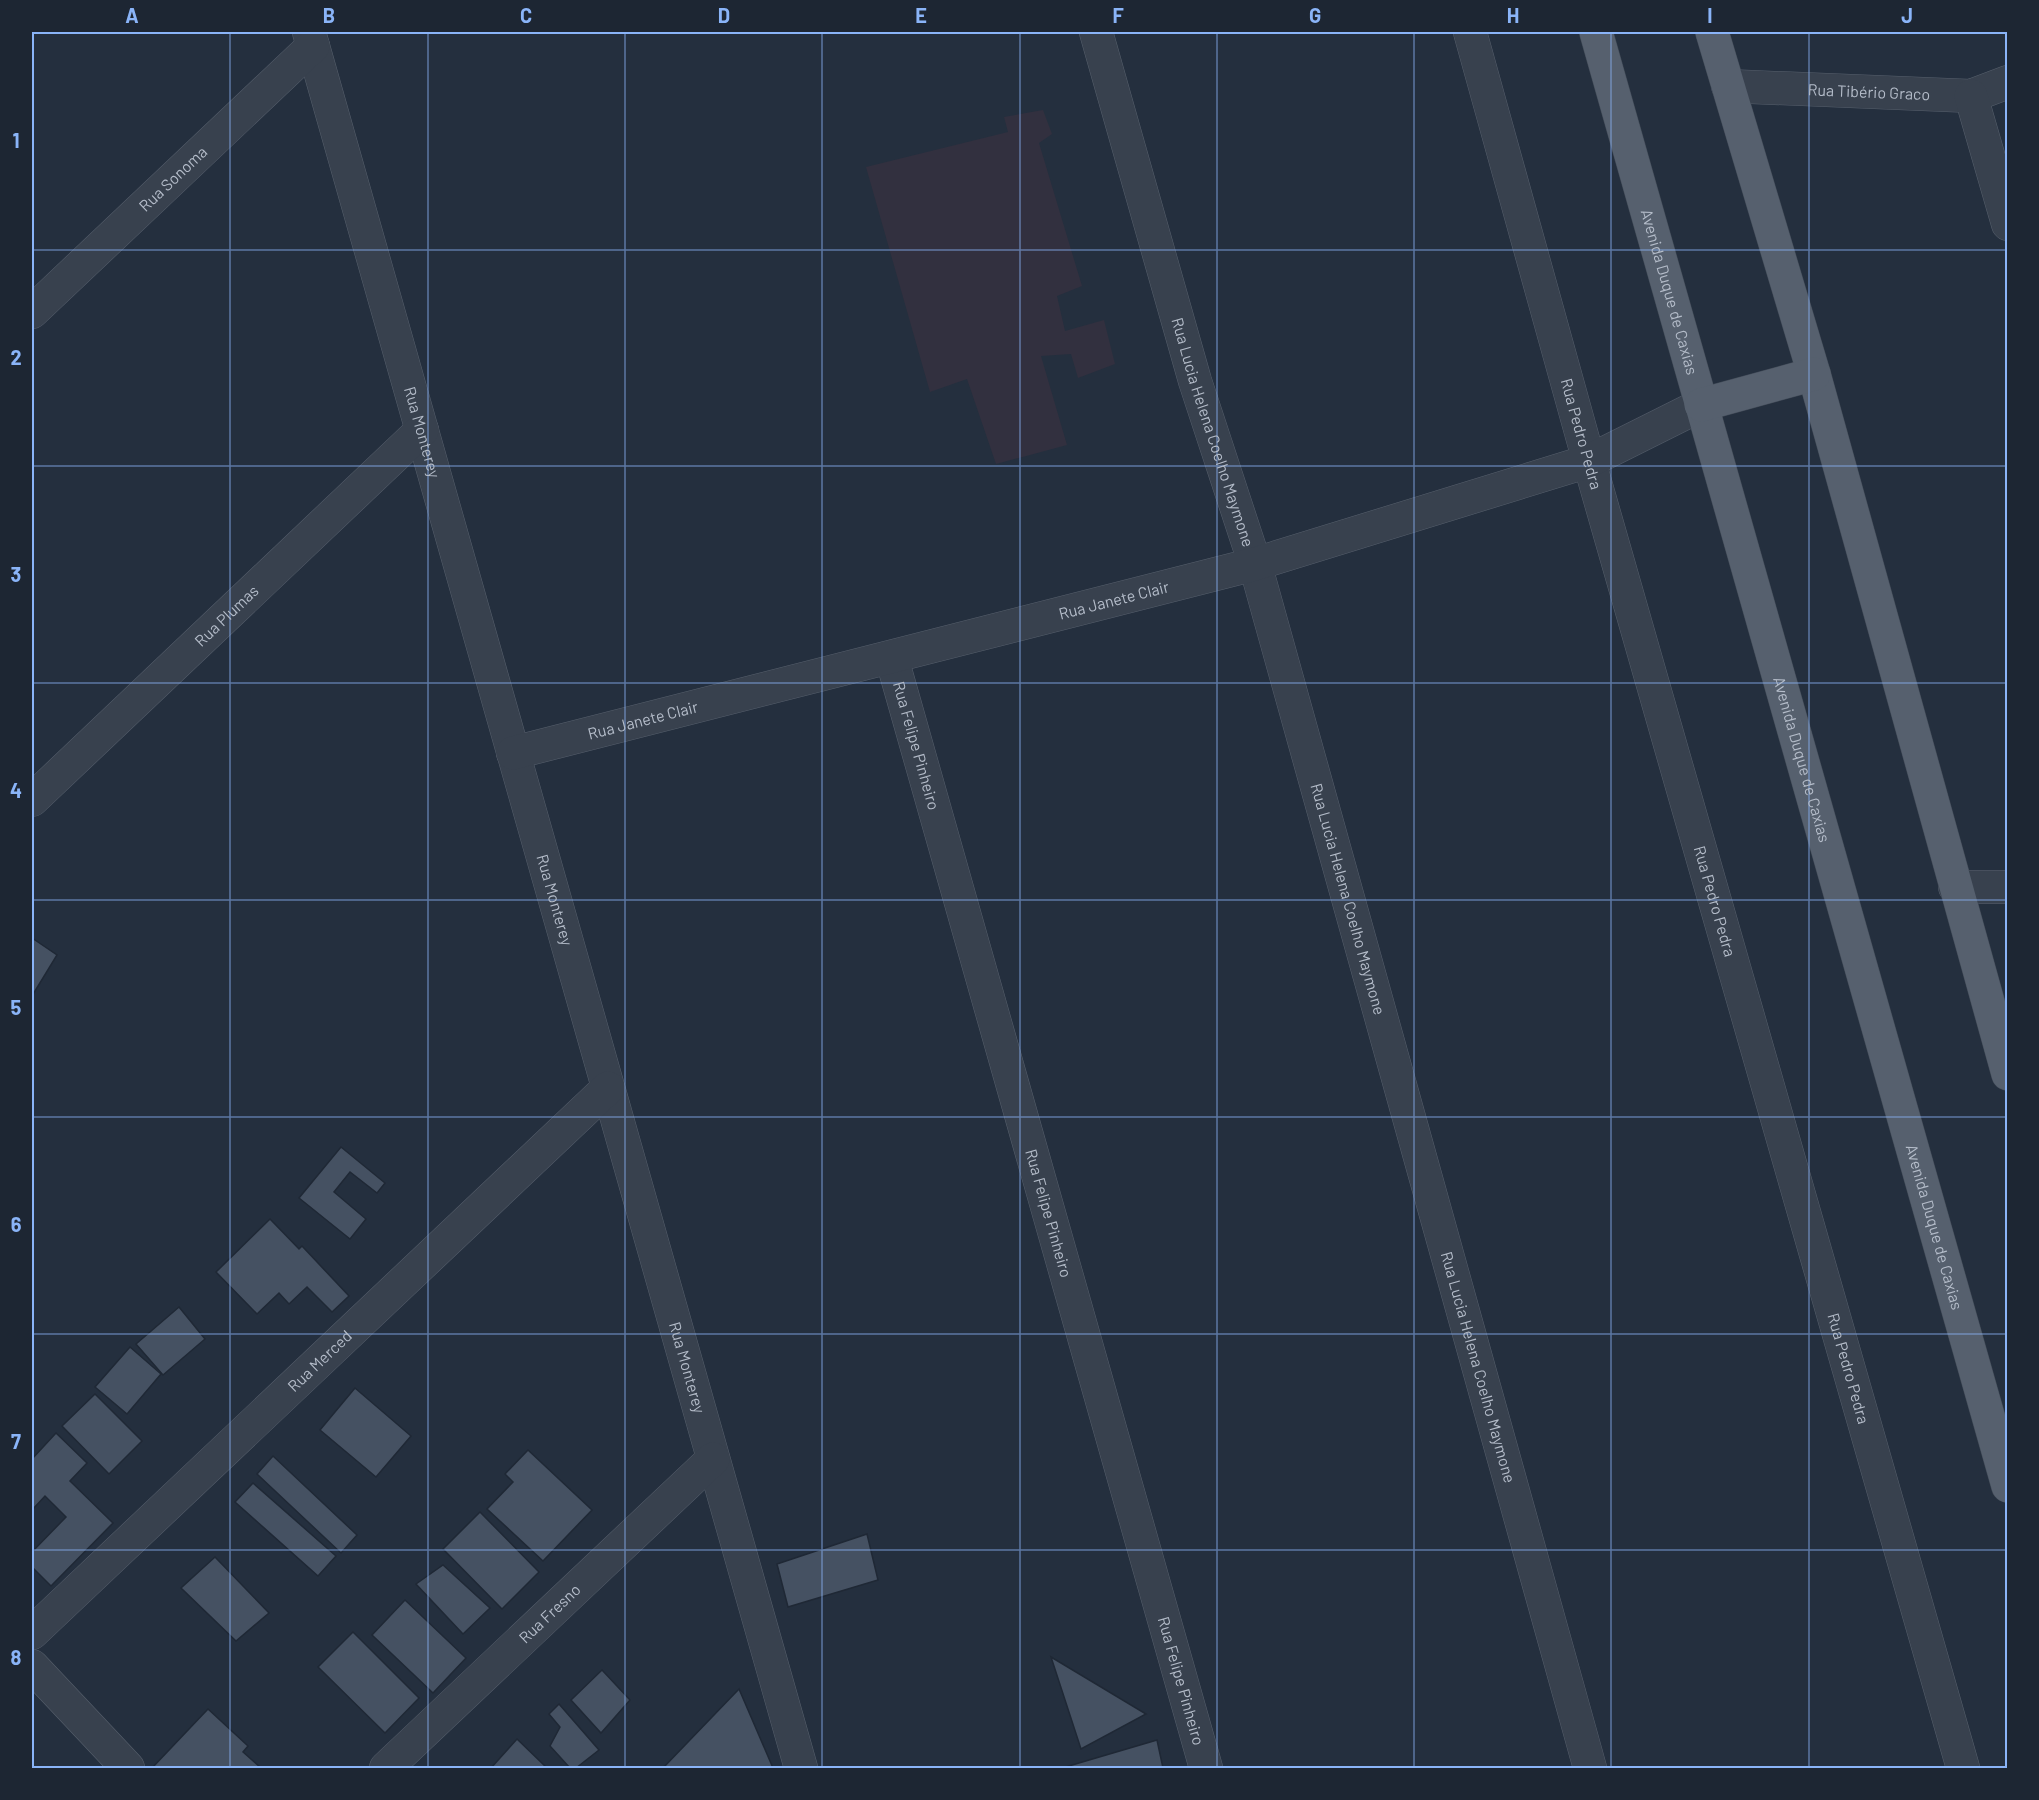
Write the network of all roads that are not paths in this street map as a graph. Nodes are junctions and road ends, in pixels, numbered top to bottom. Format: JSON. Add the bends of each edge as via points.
{"nodes":[{"id":1,"x":1096,"y":32,"type":"edge"},
{"id":2,"x":1470,"y":32,"type":"edge"},
{"id":3,"x":1596,"y":32,"type":"edge"},
{"id":4,"x":1715,"y":34,"type":"edge"},
{"id":5,"x":311,"y":39,"type":"edge"},
{"id":6,"x":2007,"y":82,"type":"edge"},
{"id":7,"x":1728,"y":86,"type":"junction"},
{"id":8,"x":1971,"y":96,"type":"junction"},
{"id":9,"x":2007,"y":224,"type":"edge"},
{"id":10,"x":32,"y":312,"type":"edge"},
{"id":11,"x":1814,"y":374,"type":"junction"},
{"id":12,"x":1701,"y":405,"type":"junction"},
{"id":13,"x":422,"y":430,"type":"junction"},
{"id":14,"x":1589,"y":461,"type":"junction"},
{"id":15,"x":1256,"y":564,"type":"junction"},
{"id":16,"x":892,"y":659,"type":"junction"},
{"id":17,"x":513,"y":753,"type":"junction"},
{"id":18,"x":32,"y":800,"type":"edge"},
{"id":19,"x":1955,"y":887,"type":"junction"},
{"id":20,"x":2007,"y":887,"type":"edge"},
{"id":21,"x":2007,"y":1074,"type":"edge"},
{"id":22,"x":608,"y":1088,"type":"junction"},
{"id":23,"x":713,"y":1459,"type":"junction"},
{"id":24,"x":2007,"y":1486,"type":"edge"},
{"id":25,"x":32,"y":1633,"type":"edge"},
{"id":26,"x":32,"y":1666,"type":"edge"},
{"id":27,"x":128,"y":1768,"type":"edge"},
{"id":28,"x":386,"y":1768,"type":"edge"},
{"id":29,"x":801,"y":1768,"type":"edge"},
{"id":30,"x":1206,"y":1768,"type":"edge"},
{"id":31,"x":1590,"y":1768,"type":"edge"},
{"id":32,"x":1963,"y":1768,"type":"edge"}],
"edges":[{"from":1,"to":15,"type":"street","name":"Rua Lucia Helena Coelho Maymone","via":[[1196,381]]},
{"from":2,"to":14,"type":"street","name":"Rua Pedro Pedra"},
{"from":3,"to":12,"type":"main road","name":"Avenida Duque de Caxias"},
{"from":4,"to":7,"type":"main road"},
{"from":5,"to":10,"type":"street","name":"Rua Sonoma"},
{"from":5,"to":13,"type":"street","name":"Rua Monterey"},
{"from":6,"to":8,"type":"street","name":"Rua Tibério Graco"},
{"from":7,"to":8,"type":"street","name":"Rua Tibério Graco"},
{"from":7,"to":11,"type":"main road"},
{"from":8,"to":9,"type":"street"},
{"from":11,"to":12,"type":"main road"},
{"from":11,"to":19,"type":"main road"},
{"from":12,"to":14,"type":"street","name":"Rua Janete Clair"},
{"from":12,"to":24,"type":"main road","name":"Avenida Duque de Caxias"},
{"from":13,"to":17,"type":"street","name":"Rua Monterey"},
{"from":13,"to":18,"type":"street","name":"Rua Plumas"},
{"from":14,"to":15,"type":"street","name":"Rua Janete Clair"},
{"from":14,"to":32,"type":"street","name":"Rua Pedro Pedra"},
{"from":15,"to":16,"type":"street","name":"Rua Janete Clair"},
{"from":15,"to":31,"type":"street","name":"Rua Lucia Helena Coelho Maymone"},
{"from":16,"to":17,"type":"street","name":"Rua Janete Clair"},
{"from":16,"to":30,"type":"street","name":"Rua Felipe Pinheiro"},
{"from":17,"to":22,"type":"street","name":"Rua Monterey"},
{"from":19,"to":20,"type":"street"},
{"from":19,"to":21,"type":"main road"},
{"from":22,"to":23,"type":"street","name":"Rua Monterey"},
{"from":22,"to":25,"type":"street","name":"Rua Merced"},
{"from":23,"to":28,"type":"street","name":"Rua Fresno"},
{"from":23,"to":29,"type":"street","name":"Rua Monterey"},
{"from":26,"to":27,"type":"street"}]}
